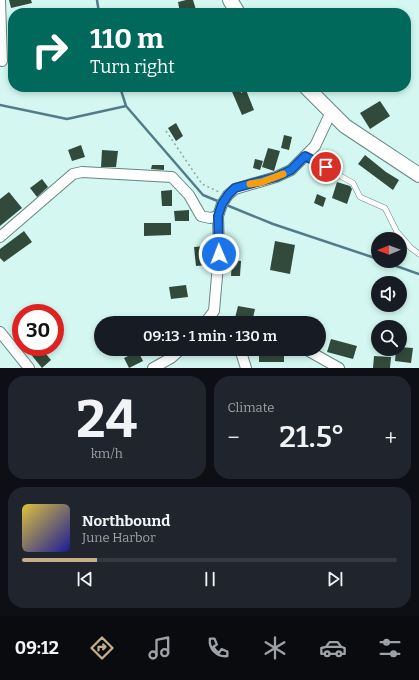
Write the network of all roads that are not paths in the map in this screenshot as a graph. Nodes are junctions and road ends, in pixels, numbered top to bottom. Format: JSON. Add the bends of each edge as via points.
{"nodes":[{"id":1,"x":0,"y":0,"type":"edge"},
{"id":2,"x":2,"y":61,"type":"dead end"},
{"id":3,"x":311,"y":92,"type":"edge"},
{"id":4,"x":331,"y":112,"type":"junction"},
{"id":5,"x":305,"y":156,"type":"junction"},
{"id":6,"x":419,"y":175,"type":"edge"},
{"id":7,"x":218,"y":216,"type":"junction"},
{"id":8,"x":0,"y":237,"type":"edge"},
{"id":9,"x":419,"y":254,"type":"edge"},
{"id":10,"x":212,"y":316,"type":"edge"},
{"id":11,"x":0,"y":332,"type":"edge"},
{"id":12,"x":173,"y":356,"type":"edge"},
{"id":13,"x":242,"y":356,"type":"edge"},
{"id":14,"x":318,"y":356,"type":"edge"},
{"id":15,"x":29,"y":368,"type":"edge"},
{"id":16,"x":153,"y":368,"type":"edge"},
{"id":17,"x":246,"y":368,"type":"edge"},
{"id":18,"x":339,"y":368,"type":"edge"}],
"edges":[{"from":1,"to":2,"type":"street"},
{"from":3,"to":4,"type":"main road"},
{"from":4,"to":5,"type":"street","via":[[315,146]]},
{"from":4,"to":6,"type":"main road","via":[[345,126]]},
{"from":5,"to":7,"type":"street","via":[[291,170],[276,177],[235,188],[222,204]]},
{"from":5,"to":9,"type":"lane","via":[[354,183],[360,197],[386,208],[397,232]]},
{"from":7,"to":8,"type":"street","via":[[202,216],[189,195],[172,176],[82,172],[73,174]]},
{"from":7,"to":10,"type":"street","via":[[219,254]]},
{"from":11,"to":15,"type":"street"},
{"from":12,"to":16,"type":"street"},
{"from":13,"to":17,"type":"street"},
{"from":14,"to":18,"type":"street"}]}
